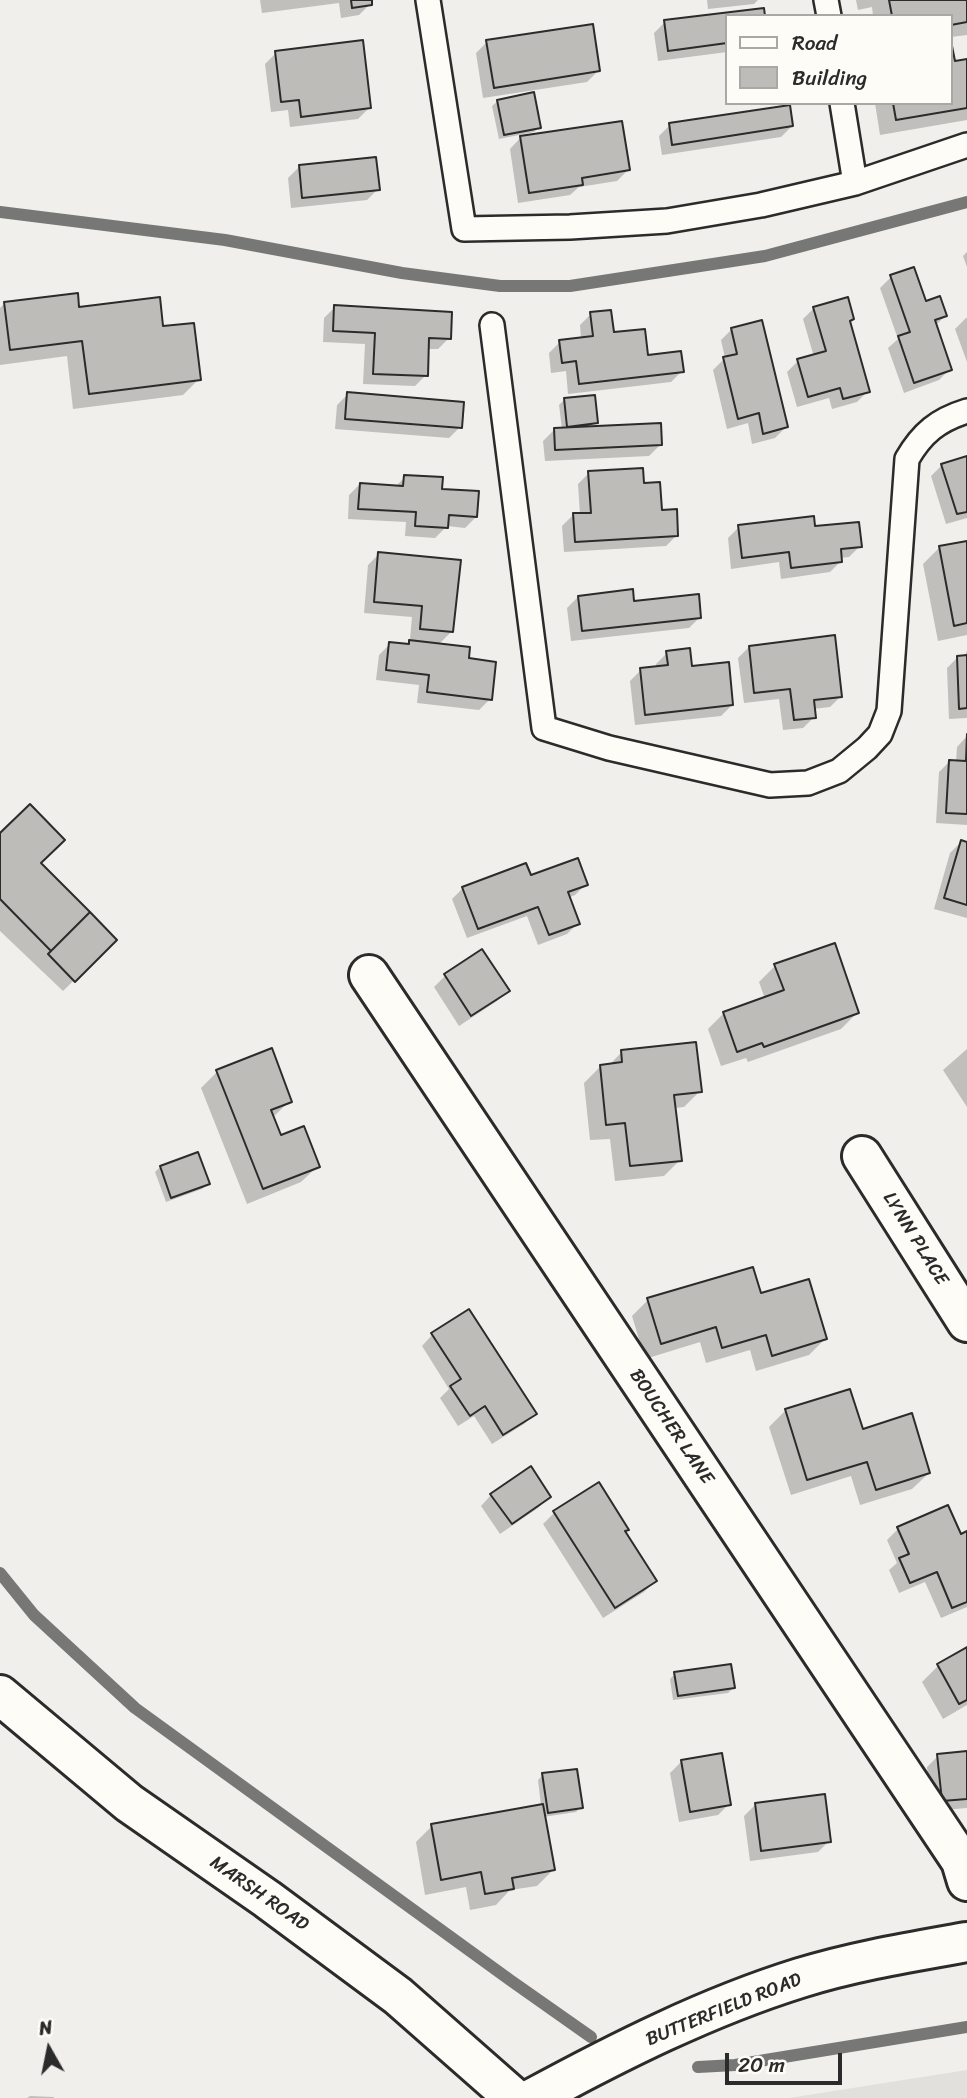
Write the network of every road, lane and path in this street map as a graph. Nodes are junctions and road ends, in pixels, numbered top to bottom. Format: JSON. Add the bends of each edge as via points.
{"nodes":[{"id":1,"x":428,"y":0,"type":"edge"},
{"id":2,"x":842,"y":105,"type":"edge"},
{"id":3,"x":967,"y":145,"type":"edge"},
{"id":4,"x":855,"y":183,"type":"junction"},
{"id":5,"x":492,"y":325,"type":"dead end"},
{"id":6,"x":967,"y":411,"type":"edge"},
{"id":7,"x":369,"y":975,"type":"dead end"},
{"id":8,"x":862,"y":1156,"type":"dead end"},
{"id":9,"x":967,"y":1322,"type":"edge"},
{"id":10,"x":0,"y":1695,"type":"edge"},
{"id":11,"x":967,"y":1881,"type":"edge"},
{"id":12,"x":967,"y":1942,"type":"edge"},
{"id":13,"x":514,"y":2098,"type":"edge"},
{"id":14,"x":533,"y":2098,"type":"edge"}],
"edges":[{"from":1,"to":4,"type":"lane","via":[[464,229],[667,221]]},
{"from":2,"to":4,"type":"lane"},
{"from":3,"to":4,"type":"lane"},
{"from":5,"to":6,"type":"lane","via":[[544,728],[770,785],[808,783],[839,771],[880,734],[889,711],[908,459],[920,438]]},
{"from":7,"to":11,"type":"street","name":"BOUCHER LANE","via":[[961,1861]]},
{"from":8,"to":9,"type":"street","name":"LYNN PLACE"},
{"from":10,"to":13,"type":"street","name":"MARSH ROAD","via":[[129,1803],[398,1996]]},
{"from":12,"to":14,"type":"street","name":"BUTTERFIELD ROAD","via":[[871,1959],[740,1999],[604,2060]]}]}
